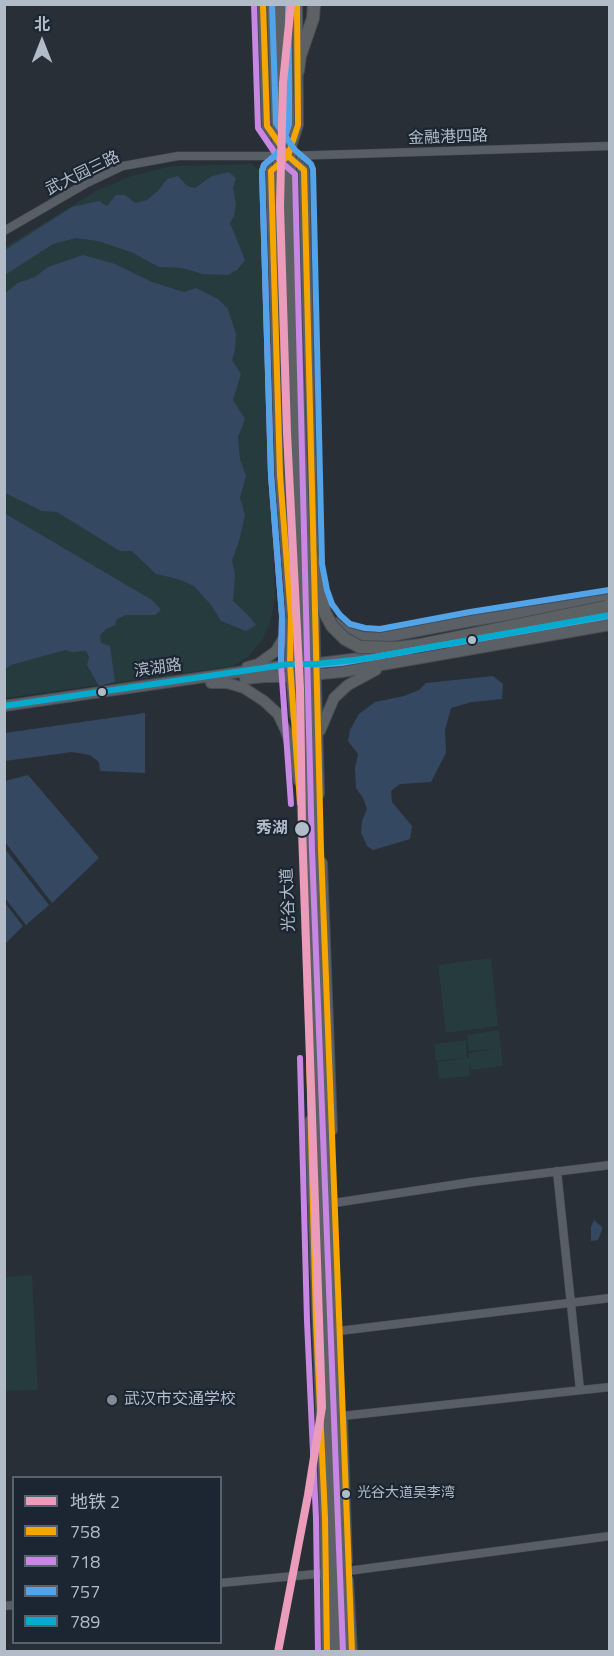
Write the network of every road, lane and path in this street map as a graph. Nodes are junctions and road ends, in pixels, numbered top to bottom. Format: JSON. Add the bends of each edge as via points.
{"nodes":[{"id":1,"x":263,"y":4,"type":"edge"},
{"id":2,"x":273,"y":4,"type":"edge"},
{"id":3,"x":284,"y":4,"type":"edge"},
{"id":4,"x":297,"y":4,"type":"edge"},
{"id":5,"x":314,"y":4,"type":"edge"},
{"id":6,"x":298,"y":71,"type":"junction"},
{"id":7,"x":609,"y":146,"type":"edge"},
{"id":8,"x":288,"y":156,"type":"junction"},
{"id":9,"x":4,"y":231,"type":"edge"},
{"id":10,"x":302,"y":478,"type":"junction"},
{"id":11,"x":313,"y":565,"type":"junction"},
{"id":12,"x":609,"y":607,"type":"edge"},
{"id":13,"x":291,"y":616,"type":"junction"},
{"id":14,"x":609,"y":625,"type":"edge"},
{"id":15,"x":391,"y":663,"type":"junction"},
{"id":16,"x":290,"y":664,"type":"junction"},
{"id":17,"x":316,"y":669,"type":"junction"},
{"id":18,"x":291,"y":678,"type":"junction"},
{"id":19,"x":211,"y":680,"type":"junction"},
{"id":20,"x":4,"y":706,"type":"edge"},
{"id":21,"x":4,"y":712,"type":"edge"},
{"id":22,"x":319,"y":758,"type":"junction"},
{"id":23,"x":299,"y":784,"type":"junction"},
{"id":24,"x":609,"y":1164,"type":"edge"},
{"id":25,"x":557,"y":1171,"type":"junction"},
{"id":26,"x":334,"y":1203,"type":"junction"},
{"id":27,"x":609,"y":1298,"type":"edge"},
{"id":28,"x":570,"y":1303,"type":"junction"},
{"id":29,"x":339,"y":1332,"type":"junction"},
{"id":30,"x":609,"y":1387,"type":"edge"},
{"id":31,"x":580,"y":1390,"type":"junction"},
{"id":32,"x":342,"y":1416,"type":"junction"},
{"id":33,"x":609,"y":1536,"type":"edge"},
{"id":34,"x":348,"y":1571,"type":"junction"},
{"id":35,"x":325,"y":1572,"type":"junction"},
{"id":36,"x":222,"y":1583,"type":"edge"},
{"id":37,"x":327,"y":1652,"type":"edge"},
{"id":38,"x":336,"y":1652,"type":"edge"},
{"id":39,"x":345,"y":1652,"type":"edge"},
{"id":40,"x":352,"y":1652,"type":"edge"}],
"edges":[{"from":1,"to":8,"type":"main road","name":"光谷大道","via":[[267,126]]},
{"from":2,"to":38,"type":"highway","bridge":true},
{"from":3,"to":10,"type":"highway","bridge":true},
{"from":4,"to":6,"type":"main road","name":"光谷大道"},
{"from":5,"to":6,"type":"highway"},
{"from":6,"to":8,"type":"main road","name":"光谷大道","via":[[298,125]]},
{"from":7,"to":8,"type":"street","name":"金融港四路"},
{"from":8,"to":9,"type":"street","name":"武大园三路","via":[[178,156],[123,166]]},
{"from":8,"to":11,"type":"main road","name":"光谷大道","via":[[304,170]]},
{"from":8,"to":13,"type":"main road","name":"光谷大道","via":[[271,171],[280,476]]},
{"from":10,"to":12,"type":"highway","bridge":true,"via":[[311,551],[325,613],[345,639],[360,647],[412,646]]},
{"from":10,"to":39,"type":"highway","bridge":true},
{"from":11,"to":12,"type":"main road","via":[[324,608],[346,632],[363,638],[381,639],[471,621]]},
{"from":11,"to":17,"type":"main road","name":"光谷大道"},
{"from":12,"to":17,"type":"main road","via":[[428,649]]},
{"from":13,"to":16,"type":"main road","name":"光谷大道"},
{"from":13,"to":19,"type":"main road","via":[[276,651],[258,664]]},
{"from":14,"to":15,"type":"main road"},
{"from":15,"to":17,"type":"main road","via":[[342,672]]},
{"from":15,"to":22,"type":"main road","via":[[348,685],[334,698],[320,733]]},
{"from":16,"to":17,"type":"main road","name":"滨湖路"},
{"from":16,"to":18,"type":"main road","name":"光谷大道"},
{"from":16,"to":19,"type":"main road","name":"滨湖路"},
{"from":17,"to":18,"type":"main road","name":"滨湖路"},
{"from":17,"to":22,"type":"main road","name":"光谷大道"},
{"from":18,"to":19,"type":"main road","name":"滨湖路"},
{"from":18,"to":23,"type":"main road","name":"光谷大道"},
{"from":19,"to":20,"type":"main road","name":"滨湖路"},
{"from":19,"to":21,"type":"main road","name":"滨湖路"},
{"from":19,"to":23,"type":"main road","via":[[244,688],[278,714],[293,752]]},
{"from":22,"to":26,"type":"main road","name":"光谷大道"},
{"from":23,"to":35,"type":"main road","name":"光谷大道"},
{"from":24,"to":25,"type":"street"},
{"from":25,"to":26,"type":"street"},
{"from":25,"to":28,"type":"street"},
{"from":26,"to":29,"type":"main road","name":"光谷大道"},
{"from":27,"to":28,"type":"street"},
{"from":28,"to":29,"type":"street"},
{"from":28,"to":31,"type":"street"},
{"from":29,"to":32,"type":"main road","name":"光谷大道"},
{"from":30,"to":31,"type":"street"},
{"from":31,"to":32,"type":"street"},
{"from":32,"to":34,"type":"main road","name":"光谷大道"},
{"from":33,"to":34,"type":"street"},
{"from":34,"to":35,"type":"street"},
{"from":34,"to":40,"type":"main road","name":"光谷大道"},
{"from":35,"to":36,"type":"street"},
{"from":35,"to":37,"type":"main road","name":"光谷大道"}]}
